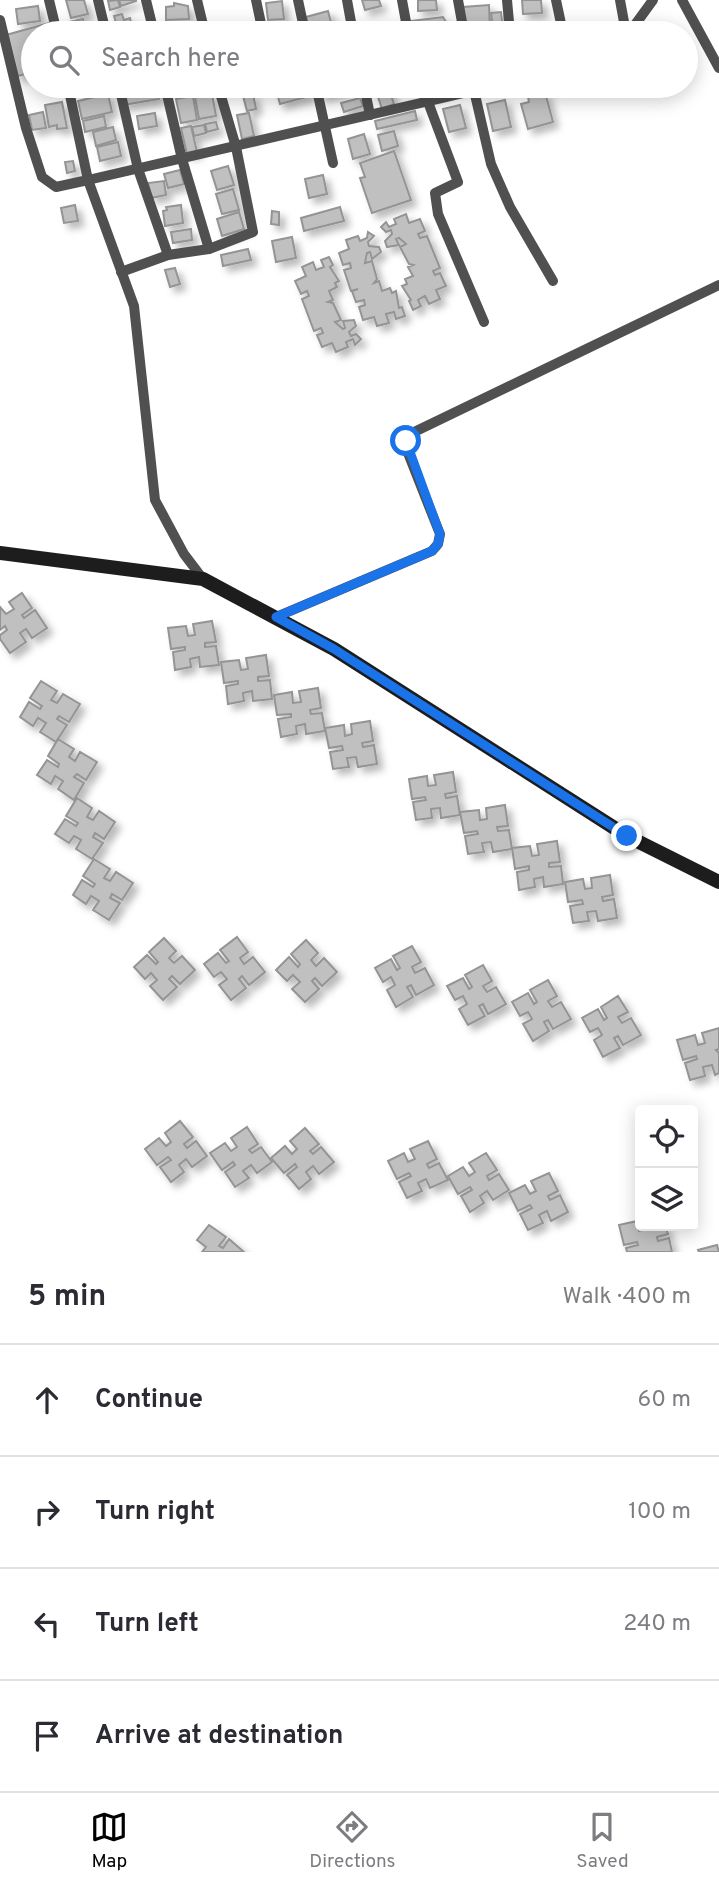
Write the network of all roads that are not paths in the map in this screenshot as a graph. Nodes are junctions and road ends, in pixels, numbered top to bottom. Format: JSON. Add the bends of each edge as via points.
{"nodes":[{"id":1,"x":50,"y":0,"type":"edge"},
{"id":2,"x":99,"y":0,"type":"edge"},
{"id":3,"x":146,"y":0,"type":"edge"},
{"id":4,"x":197,"y":0,"type":"edge"},
{"id":5,"x":256,"y":0,"type":"edge"},
{"id":6,"x":298,"y":0,"type":"edge"},
{"id":7,"x":347,"y":0,"type":"edge"},
{"id":8,"x":402,"y":0,"type":"edge"},
{"id":9,"x":458,"y":0,"type":"edge"},
{"id":10,"x":507,"y":0,"type":"edge"},
{"id":11,"x":556,"y":0,"type":"edge"},
{"id":12,"x":620,"y":0,"type":"edge"},
{"id":13,"x":653,"y":0,"type":"edge"},
{"id":14,"x":682,"y":0,"type":"edge"},
{"id":15,"x":0,"y":20,"type":"edge"},
{"id":16,"x":54,"y":21,"type":"edge"},
{"id":17,"x":103,"y":21,"type":"edge"},
{"id":18,"x":150,"y":21,"type":"edge"},
{"id":19,"x":202,"y":21,"type":"edge"},
{"id":20,"x":260,"y":21,"type":"edge"},
{"id":21,"x":302,"y":21,"type":"edge"},
{"id":22,"x":351,"y":21,"type":"edge"},
{"id":23,"x":406,"y":21,"type":"edge"},
{"id":24,"x":462,"y":21,"type":"edge"},
{"id":25,"x":509,"y":21,"type":"edge"},
{"id":26,"x":560,"y":21,"type":"edge"},
{"id":27,"x":624,"y":21,"type":"edge"},
{"id":28,"x":636,"y":21,"type":"edge"},
{"id":29,"x":693,"y":21,"type":"edge"},
{"id":30,"x":698,"y":29,"type":"edge"},
{"id":31,"x":719,"y":68,"type":"edge"},
{"id":32,"x":71,"y":98,"type":"edge"},
{"id":33,"x":122,"y":98,"type":"edge"},
{"id":34,"x":168,"y":98,"type":"edge"},
{"id":35,"x":222,"y":98,"type":"edge"},
{"id":36,"x":319,"y":98,"type":"edge"},
{"id":37,"x":366,"y":98,"type":"edge"},
{"id":38,"x":426,"y":98,"type":"edge"},
{"id":39,"x":440,"y":98,"type":"edge"},
{"id":40,"x":476,"y":98,"type":"edge"},
{"id":41,"x":427,"y":102,"type":"junction"},
{"id":42,"x":370,"y":115,"type":"junction"},
{"id":43,"x":325,"y":127,"type":"junction"},
{"id":44,"x":236,"y":147,"type":"junction"},
{"id":45,"x":182,"y":159,"type":"junction"},
{"id":46,"x":333,"y":163,"type":"dead end"},
{"id":47,"x":138,"y":169,"type":"junction"},
{"id":48,"x":88,"y":180,"type":"junction"},
{"id":49,"x":209,"y":249,"type":"junction"},
{"id":50,"x":167,"y":255,"type":"junction"},
{"id":51,"x":121,"y":272,"type":"junction"},
{"id":52,"x":553,"y":281,"type":"dead end"},
{"id":53,"x":719,"y":285,"type":"edge"},
{"id":54,"x":484,"y":322,"type":"dead end"},
{"id":55,"x":0,"y":553,"type":"edge"},
{"id":56,"x":203,"y":579,"type":"junction"},
{"id":57,"x":276,"y":617,"type":"junction"},
{"id":58,"x":719,"y":882,"type":"edge"}],
"edges":[{"from":1,"to":16,"type":"street"},
{"from":2,"to":17,"type":"street"},
{"from":3,"to":18,"type":"street"},
{"from":4,"to":19,"type":"street"},
{"from":5,"to":20,"type":"street"},
{"from":6,"to":21,"type":"street"},
{"from":7,"to":22,"type":"street"},
{"from":8,"to":23,"type":"street"},
{"from":9,"to":24,"type":"street"},
{"from":10,"to":25,"type":"street"},
{"from":11,"to":26,"type":"street"},
{"from":12,"to":27,"type":"street"},
{"from":13,"to":28,"type":"street"},
{"from":14,"to":29,"type":"street"},
{"from":15,"to":48,"type":"street","via":[[42,177],[56,187]]},
{"from":30,"to":31,"type":"street"},
{"from":32,"to":48,"type":"street"},
{"from":33,"to":47,"type":"street"},
{"from":34,"to":45,"type":"street"},
{"from":35,"to":44,"type":"street"},
{"from":36,"to":43,"type":"street"},
{"from":37,"to":42,"type":"street"},
{"from":38,"to":41,"type":"street"},
{"from":39,"to":41,"type":"street"},
{"from":40,"to":52,"type":"street","via":[[491,164]]},
{"from":41,"to":42,"type":"street"},
{"from":41,"to":54,"type":"street","via":[[458,182],[435,193],[438,214]]},
{"from":42,"to":43,"type":"street"},
{"from":43,"to":44,"type":"street"},
{"from":43,"to":46,"type":"street"},
{"from":44,"to":45,"type":"street"},
{"from":44,"to":49,"type":"street","via":[[253,232]]},
{"from":45,"to":47,"type":"street"},
{"from":45,"to":49,"type":"street"},
{"from":47,"to":48,"type":"street"},
{"from":47,"to":50,"type":"street"},
{"from":48,"to":51,"type":"street"},
{"from":49,"to":50,"type":"street"},
{"from":50,"to":51,"type":"street"},
{"from":51,"to":56,"type":"street","via":[[134,306],[155,500]]},
{"from":53,"to":57,"type":"street","via":[[410,434],[406,448],[440,534],[438,544],[432,551]]},
{"from":55,"to":56,"type":"street"},
{"from":56,"to":57,"type":"street"},
{"from":57,"to":58,"type":"street","via":[[334,649],[627,836]]}]}
